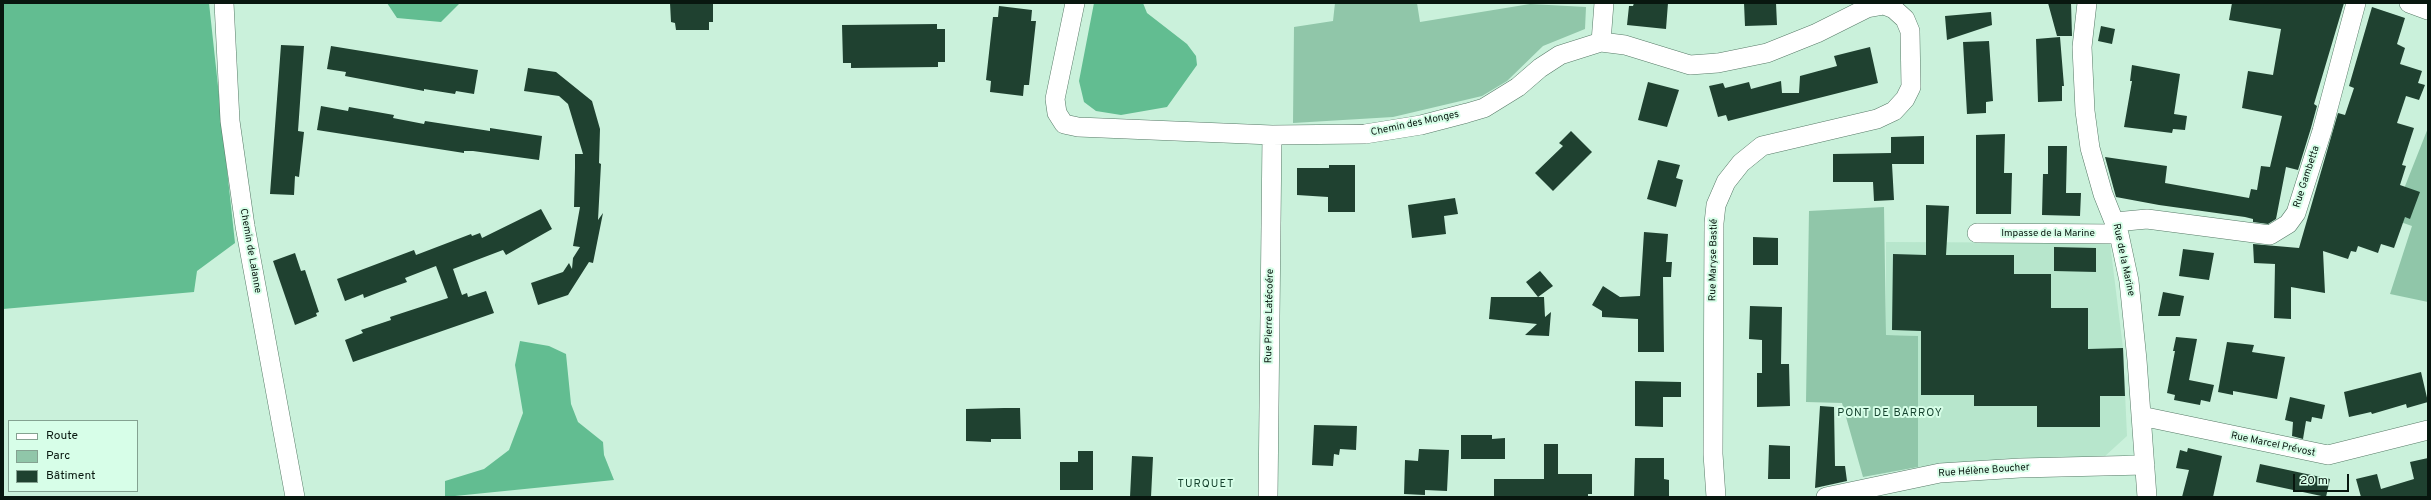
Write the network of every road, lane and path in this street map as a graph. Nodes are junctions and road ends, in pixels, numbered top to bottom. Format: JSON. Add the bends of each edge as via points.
{"nodes":[{"id":1,"x":224,"y":3,"type":"edge"},
{"id":2,"x":1075,"y":3,"type":"edge"},
{"id":3,"x":1604,"y":3,"type":"edge"},
{"id":4,"x":2087,"y":3,"type":"edge"},
{"id":5,"x":2356,"y":3,"type":"edge"},
{"id":6,"x":2409,"y":3,"type":"edge"},
{"id":7,"x":1891,"y":5,"type":"edge"},
{"id":8,"x":2428,"y":10,"type":"edge"},
{"id":9,"x":1601,"y":42,"type":"junction"},
{"id":10,"x":1272,"y":136,"type":"junction"},
{"id":11,"x":2117,"y":228,"type":"junction"},
{"id":12,"x":1977,"y":233,"type":"dead end"},
{"id":13,"x":2141,"y":416,"type":"junction"},
{"id":14,"x":2428,"y":430,"type":"edge"},
{"id":15,"x":2145,"y":465,"type":"junction"},
{"id":16,"x":295,"y":497,"type":"edge"},
{"id":17,"x":1268,"y":497,"type":"edge"},
{"id":18,"x":1716,"y":497,"type":"edge"},
{"id":19,"x":1826,"y":497,"type":"edge"},
{"id":20,"x":2147,"y":497,"type":"edge"}],
"edges":[{"from":1,"to":16,"type":"street","name":"Chemin de Lalanne","via":[[231,128],[247,234]]},
{"from":2,"to":10,"type":"street","name":"Chemin des Monges","via":[[1055,100],[1057,113],[1064,124],[1078,127]]},
{"from":3,"to":9,"type":"street"},
{"from":4,"to":11,"type":"street","name":"Rue de la Marine","via":[[2082,47],[2085,111],[2090,148],[2103,194]]},
{"from":5,"to":11,"type":"street","name":"Rue Gambetta","via":[[2322,131],[2296,213],[2288,224],[2270,235],[2147,219]]},
{"from":6,"to":8,"type":"street"},
{"from":7,"to":9,"type":"street","name":"Chemin des Monges","via":[[1867,8],[1817,33],[1767,53],[1718,63],[1690,65],[1625,45]]},
{"from":7,"to":18,"type":"street","name":"Rue Maryse Bastié","via":[[1905,19],[1910,31],[1911,87],[1905,100],[1894,112],[1877,119],[1762,146],[1741,163],[1726,182],[1716,205],[1712,454]]},
{"from":9,"to":10,"type":"street","name":"Chemin des Monges","via":[[1560,55],[1518,87],[1484,108],[1467,113],[1421,125],[1365,134]]},
{"from":10,"to":17,"type":"street","name":"Rue Pierre Latécoére"},
{"from":11,"to":12,"type":"street","name":"Impasse de la Marine"},
{"from":11,"to":13,"type":"street","name":"Rue de la Marine","via":[[2132,304]]},
{"from":13,"to":14,"type":"street","name":"Rue Marcel Prévost","via":[[2328,455]]},
{"from":13,"to":15,"type":"street","name":"Rue de la Marine"},
{"from":15,"to":19,"type":"street","name":"Rue Hélène Boucher","via":[[1940,473]]},
{"from":15,"to":20,"type":"street","name":"Rue de la Marine"}]}
